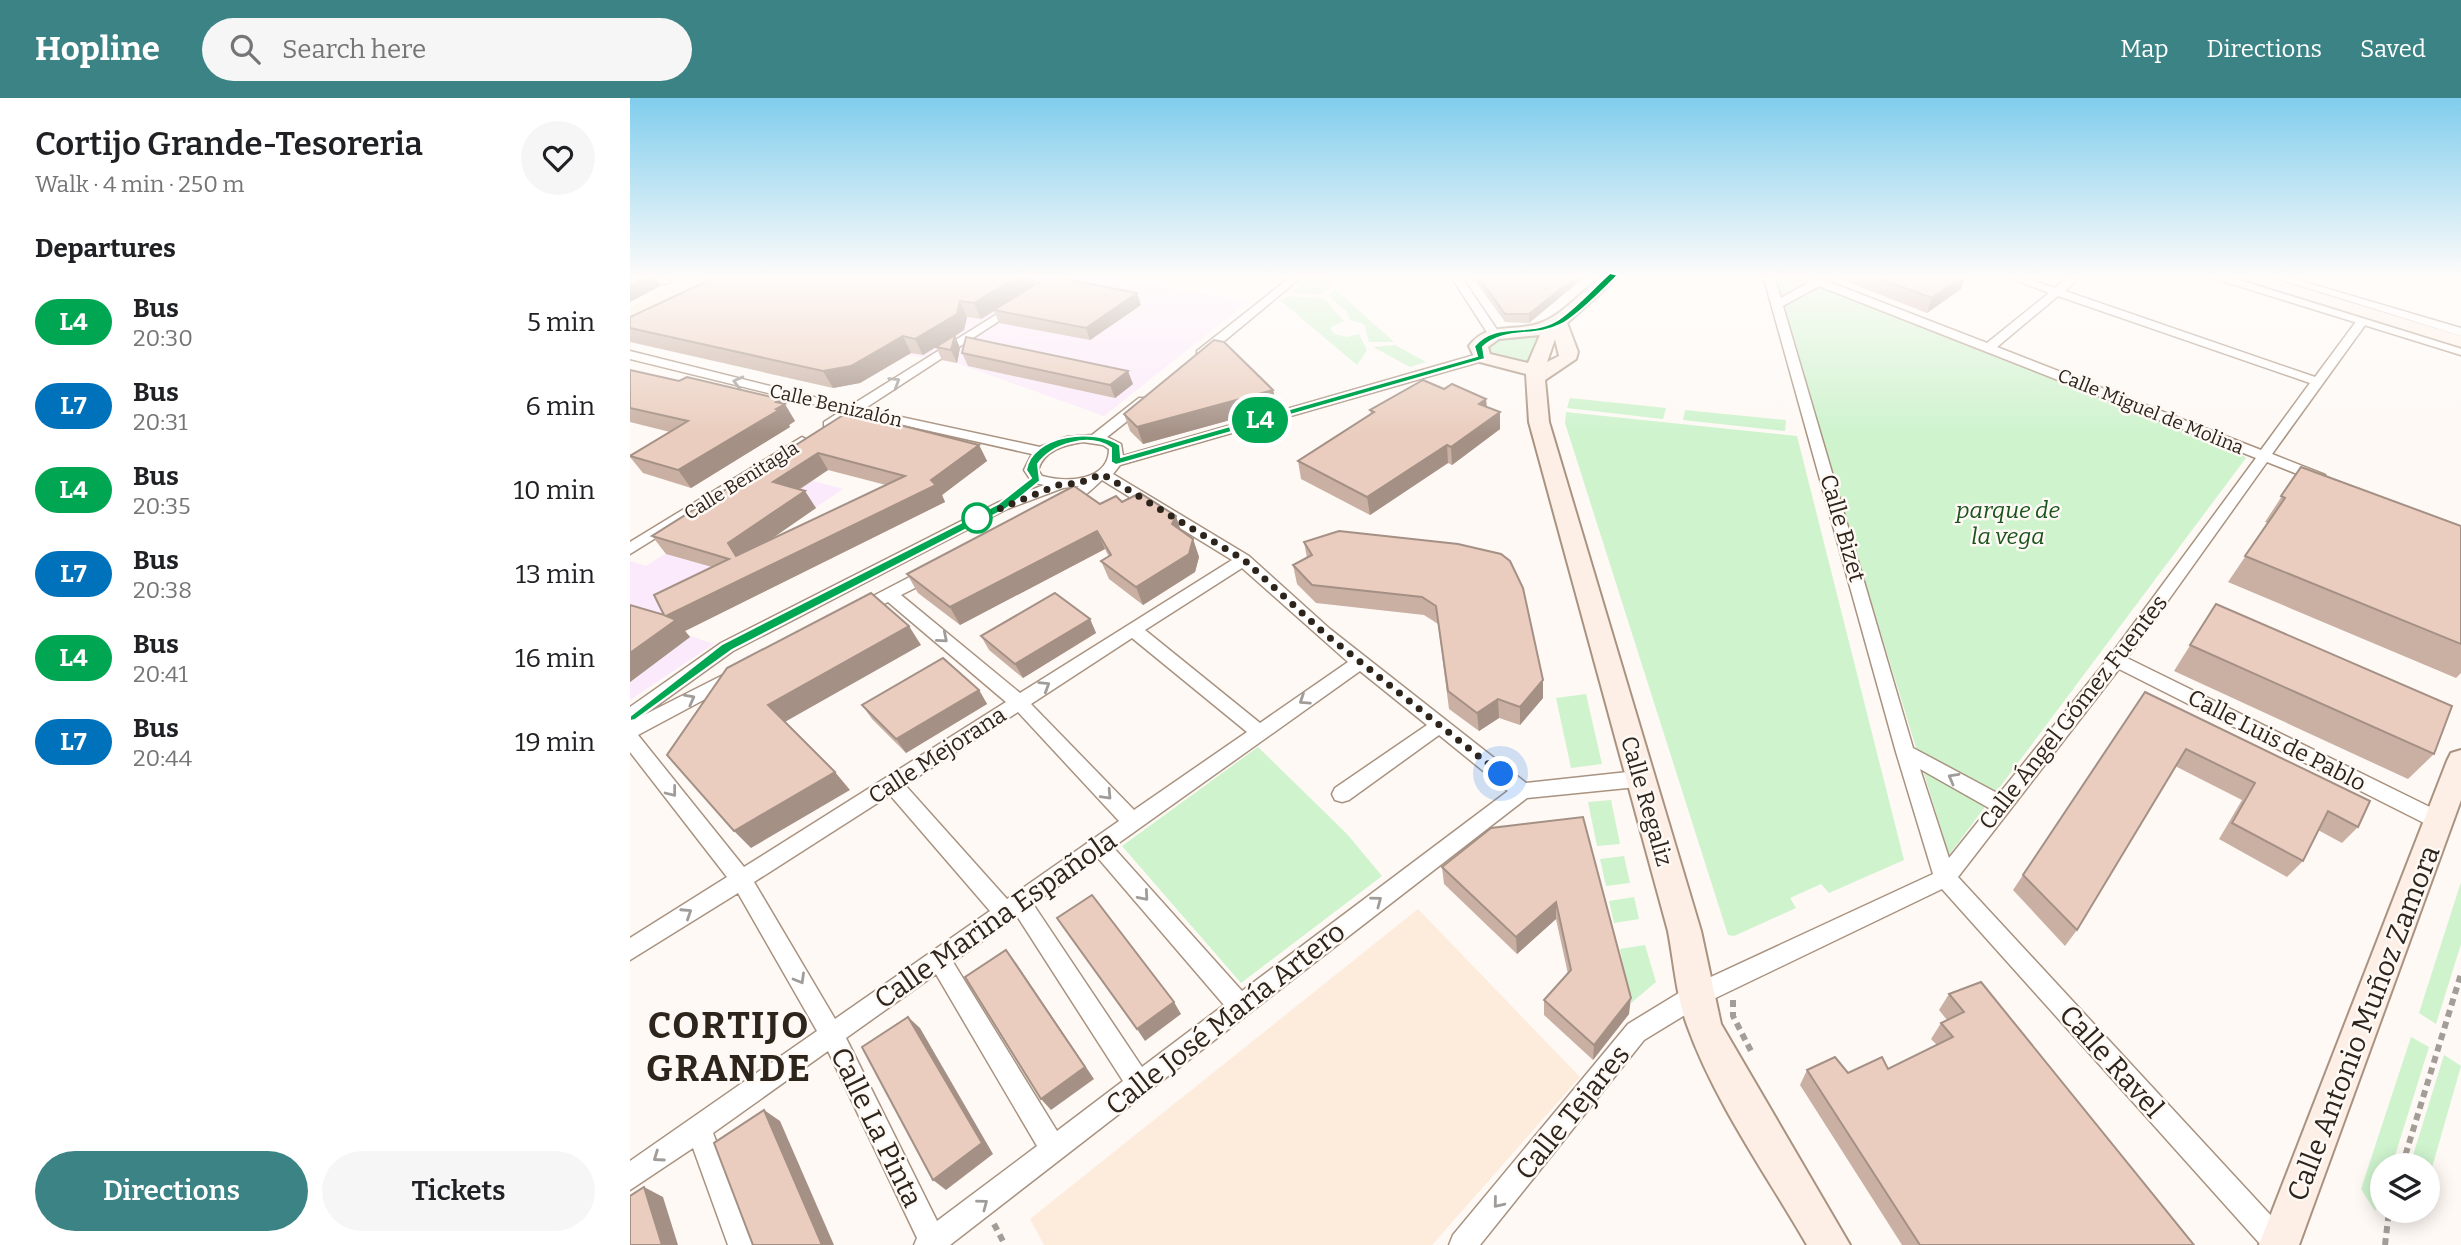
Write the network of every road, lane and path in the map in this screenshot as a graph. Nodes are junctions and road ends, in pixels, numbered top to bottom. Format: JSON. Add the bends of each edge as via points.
{"nodes":[{"id":1,"x":980,"y":329,"type":"edge"},
{"id":2,"x":1233,"y":329,"type":"edge"},
{"id":3,"x":1490,"y":329,"type":"edge"},
{"id":4,"x":1560,"y":329,"type":"edge"},
{"id":5,"x":1784,"y":329,"type":"edge"},
{"id":6,"x":1942,"y":329,"type":"edge"},
{"id":7,"x":2012,"y":329,"type":"edge"},
{"id":8,"x":2164,"y":329,"type":"edge"},
{"id":9,"x":2357,"y":329,"type":"edge"},
{"id":10,"x":2386,"y":329,"type":"edge"},
{"id":11,"x":2418,"y":329,"type":"edge"},
{"id":12,"x":1557,"y":332,"type":"junction"},
{"id":13,"x":1494,"y":334,"type":"junction"},
{"id":14,"x":2461,"y":342,"type":"edge"},
{"id":15,"x":1990,"y":347,"type":"junction"},
{"id":16,"x":2461,"y":352,"type":"edge"},
{"id":17,"x":630,"y":355,"type":"edge"},
{"id":18,"x":1482,"y":357,"type":"junction"},
{"id":19,"x":1193,"y":361,"type":"edge"},
{"id":20,"x":1535,"y":371,"type":"junction"},
{"id":21,"x":2318,"y":382,"type":"junction"},
{"id":22,"x":1150,"y":395,"type":"edge"},
{"id":23,"x":852,"y":410,"type":"junction"},
{"id":24,"x":1097,"y":438,"type":"junction"},
{"id":25,"x":1042,"y":452,"type":"junction"},
{"id":26,"x":2264,"y":456,"type":"junction"},
{"id":27,"x":1116,"y":462,"type":"junction"},
{"id":28,"x":1100,"y":476,"type":"junction"},
{"id":29,"x":1037,"y":479,"type":"junction"},
{"id":30,"x":1058,"y":485,"type":"junction"},
{"id":31,"x":2338,"y":485,"type":"edge"},
{"id":32,"x":1002,"y":506,"type":"junction"},
{"id":33,"x":1051,"y":509,"type":"edge"},
{"id":34,"x":630,"y":550,"type":"edge"},
{"id":35,"x":1244,"y":560,"type":"junction"},
{"id":36,"x":952,"y":562,"type":"edge"},
{"id":37,"x":890,"y":595,"type":"junction"},
{"id":38,"x":843,"y":620,"type":"edge"},
{"id":39,"x":1133,"y":630,"type":"junction"},
{"id":40,"x":2116,"y":660,"type":"junction"},
{"id":41,"x":1360,"y":662,"type":"junction"},
{"id":42,"x":748,"y":669,"type":"edge"},
{"id":43,"x":1019,"y":702,"type":"junction"},
{"id":44,"x":630,"y":716,"type":"edge"},
{"id":45,"x":1440,"y":725,"type":"junction"},
{"id":46,"x":630,"y":731,"type":"edge"},
{"id":47,"x":1258,"y":731,"type":"junction"},
{"id":48,"x":630,"y":738,"type":"edge"},
{"id":49,"x":1905,"y":752,"type":"junction"},
{"id":50,"x":2461,"y":761,"type":"edge"},
{"id":51,"x":1637,"y":779,"type":"junction"},
{"id":52,"x":892,"y":784,"type":"junction"},
{"id":53,"x":1522,"y":791,"type":"junction"},
{"id":54,"x":1342,"y":794,"type":"dead end"},
{"id":55,"x":2001,"y":805,"type":"junction"},
{"id":56,"x":1132,"y":821,"type":"junction"},
{"id":57,"x":2439,"y":821,"type":"junction"},
{"id":58,"x":1099,"y":845,"type":"junction"},
{"id":59,"x":1945,"y":878,"type":"junction"},
{"id":60,"x":741,"y":879,"type":"junction"},
{"id":61,"x":1012,"y":907,"type":"junction"},
{"id":62,"x":630,"y":950,"type":"edge"},
{"id":63,"x":939,"y":959,"type":"junction"},
{"id":64,"x":2461,"y":974,"type":"edge"},
{"id":65,"x":1695,"y":996,"type":"junction"},
{"id":66,"x":1733,"y":999,"type":"dead end"},
{"id":67,"x":1239,"y":1005,"type":"junction"},
{"id":68,"x":832,"y":1035,"type":"junction"},
{"id":69,"x":1746,"y":1038,"type":"dead end"},
{"id":70,"x":1139,"y":1084,"type":"junction"},
{"id":71,"x":699,"y":1129,"type":"junction"},
{"id":72,"x":1054,"y":1151,"type":"junction"},
{"id":73,"x":2406,"y":1153,"type":"edge"},
{"id":74,"x":630,"y":1177,"type":"edge"},
{"id":75,"x":2388,"y":1223,"type":"edge"},
{"id":76,"x":1475,"y":1241,"type":"edge"},
{"id":77,"x":931,"y":1243,"type":"edge"},
{"id":78,"x":742,"y":1245,"type":"edge"},
{"id":79,"x":1830,"y":1245,"type":"edge"},
{"id":80,"x":2279,"y":1245,"type":"edge"},
{"id":81,"x":2385,"y":1245,"type":"edge"}],
"edges":[{"from":23,"to":1,"type":"street","name":"Calle Benitagla","one_way":true},
{"from":2,"to":19,"type":"street"},
{"from":3,"to":13,"type":"street"},
{"from":4,"to":12,"type":"street"},
{"from":5,"to":49,"type":"street","name":"Calle Bizet"},
{"from":6,"to":15,"type":"street","name":"Calle Miguel de Molina"},
{"from":7,"to":15,"type":"street"},
{"from":8,"to":21,"type":"street"},
{"from":9,"to":21,"type":"street","name":"Calle Ángel Gómez Fuentes"},
{"from":10,"to":16,"type":"lane"},
{"from":11,"to":14,"type":"street"},
{"from":12,"to":13,"type":"street"},
{"from":12,"to":20,"type":"street","name":"Calle Regaliz"},
{"from":12,"to":20,"type":"street","via":[[1569,352]]},
{"from":13,"to":18,"type":"street","via":[[1478,346]]},
{"from":15,"to":26,"type":"street","name":"Calle Miguel de Molina"},
{"from":23,"to":17,"type":"street","name":"Calle Benizalón","one_way":true},
{"from":18,"to":20,"type":"street"},
{"from":18,"to":27,"type":"street"},
{"from":20,"to":51,"type":"street","name":"Calle Regaliz","via":[[1539,422],[1622,711]]},
{"from":21,"to":26,"type":"street","name":"Calle Ángel Gómez Fuentes"},
{"from":22,"to":24,"type":"street"},
{"from":23,"to":25,"type":"street","name":"Calle Benizalón"},
{"from":23,"to":34,"type":"street","name":"Calle Benitagla"},
{"from":24,"to":25,"type":"street","via":[[1068,440]]},
{"from":24,"to":27,"type":"street","via":[[1116,447]]},
{"from":25,"to":29,"type":"street","via":[[1032,464]]},
{"from":26,"to":31,"type":"street","name":"Calle Miguel de Molina"},
{"from":26,"to":40,"type":"street","name":"Calle Ángel Gómez Fuentes"},
{"from":27,"to":28,"type":"street"},
{"from":28,"to":30,"type":"street"},
{"from":28,"to":33,"type":"street"},
{"from":28,"to":35,"type":"street"},
{"from":29,"to":30,"type":"street"},
{"from":29,"to":32,"type":"street"},
{"from":30,"to":32,"type":"street"},
{"from":32,"to":44,"type":"street","via":[[727,647]]},
{"from":35,"to":39,"type":"street","name":"Calle Mejorana"},
{"from":35,"to":41,"type":"street"},
{"from":36,"to":37,"type":"street"},
{"from":37,"to":38,"type":"street"},
{"from":37,"to":43,"type":"street","one_way":true},
{"from":43,"to":39,"type":"street","name":"Calle Mejorana","one_way":true},
{"from":39,"to":47,"type":"street"},
{"from":40,"to":55,"type":"street","name":"Calle Ángel Gómez Fuentes"},
{"from":40,"to":57,"type":"street","name":"Calle Luis de Pablo"},
{"from":41,"to":45,"type":"street"},
{"from":41,"to":47,"type":"street","name":"Calle Marina Española","one_way":true},
{"from":46,"to":42,"type":"street","one_way":true},
{"from":43,"to":52,"type":"street","name":"Calle Mejorana"},
{"from":43,"to":56,"type":"street","one_way":true},
{"from":45,"to":53,"type":"street"},
{"from":45,"to":54,"type":"street"},
{"from":47,"to":56,"type":"street","name":"Calle Marina Española"},
{"from":48,"to":60,"type":"street","name":"Calle La Pinta","one_way":true},
{"from":55,"to":49,"type":"street","one_way":true},
{"from":49,"to":59,"type":"street","name":"Calle Bizet"},
{"from":50,"to":57,"type":"street","name":"Calle Antonio Muñoz Zamora"},
{"from":51,"to":53,"type":"street"},
{"from":51,"to":65,"type":"street","name":"Calle Regaliz","via":[[1684,928]]},
{"from":52,"to":60,"type":"street","name":"Calle Mejorana"},
{"from":52,"to":61,"type":"street"},
{"from":67,"to":53,"type":"street","name":"Calle José María Artero","one_way":true},
{"from":55,"to":59,"type":"street","name":"Calle Ángel Gómez Fuentes"},
{"from":56,"to":58,"type":"street","name":"Calle Marina Española"},
{"from":57,"to":80,"type":"street","name":"Calle Antonio Muñoz Zamora"},
{"from":58,"to":61,"type":"street","name":"Calle Marina Española"},
{"from":58,"to":67,"type":"street","one_way":true},
{"from":59,"to":65,"type":"street","name":"Calle Ángel Gómez Fuentes"},
{"from":59,"to":80,"type":"street","name":"Calle Ravel"},
{"from":62,"to":60,"type":"street","name":"Calle Mejorana","one_way":true},
{"from":60,"to":68,"type":"street","name":"Calle La Pinta","one_way":true},
{"from":61,"to":63,"type":"street","name":"Calle Marina Española"},
{"from":61,"to":70,"type":"street"},
{"from":63,"to":68,"type":"street","name":"Calle Marina Española"},
{"from":63,"to":72,"type":"street"},
{"from":64,"to":73,"type":"path"},
{"from":65,"to":76,"type":"street","name":"Calle Tejares","one_way":true,"via":[[1636,1032]]},
{"from":65,"to":79,"type":"street","name":"Calle Regaliz","via":[[1710,1038]]},
{"from":66,"to":69,"type":"path","via":[[1733,1016]]},
{"from":67,"to":70,"type":"street","name":"Calle José María Artero"},
{"from":68,"to":71,"type":"street","name":"Calle Marina Española"},
{"from":68,"to":77,"type":"street","name":"Calle La Pinta"},
{"from":70,"to":72,"type":"street","name":"Calle José María Artero"},
{"from":71,"to":74,"type":"street","name":"Calle Marina Española","one_way":true},
{"from":71,"to":78,"type":"street"},
{"from":77,"to":72,"type":"street","name":"Calle José María Artero","one_way":true},
{"from":75,"to":81,"type":"path"}]}
